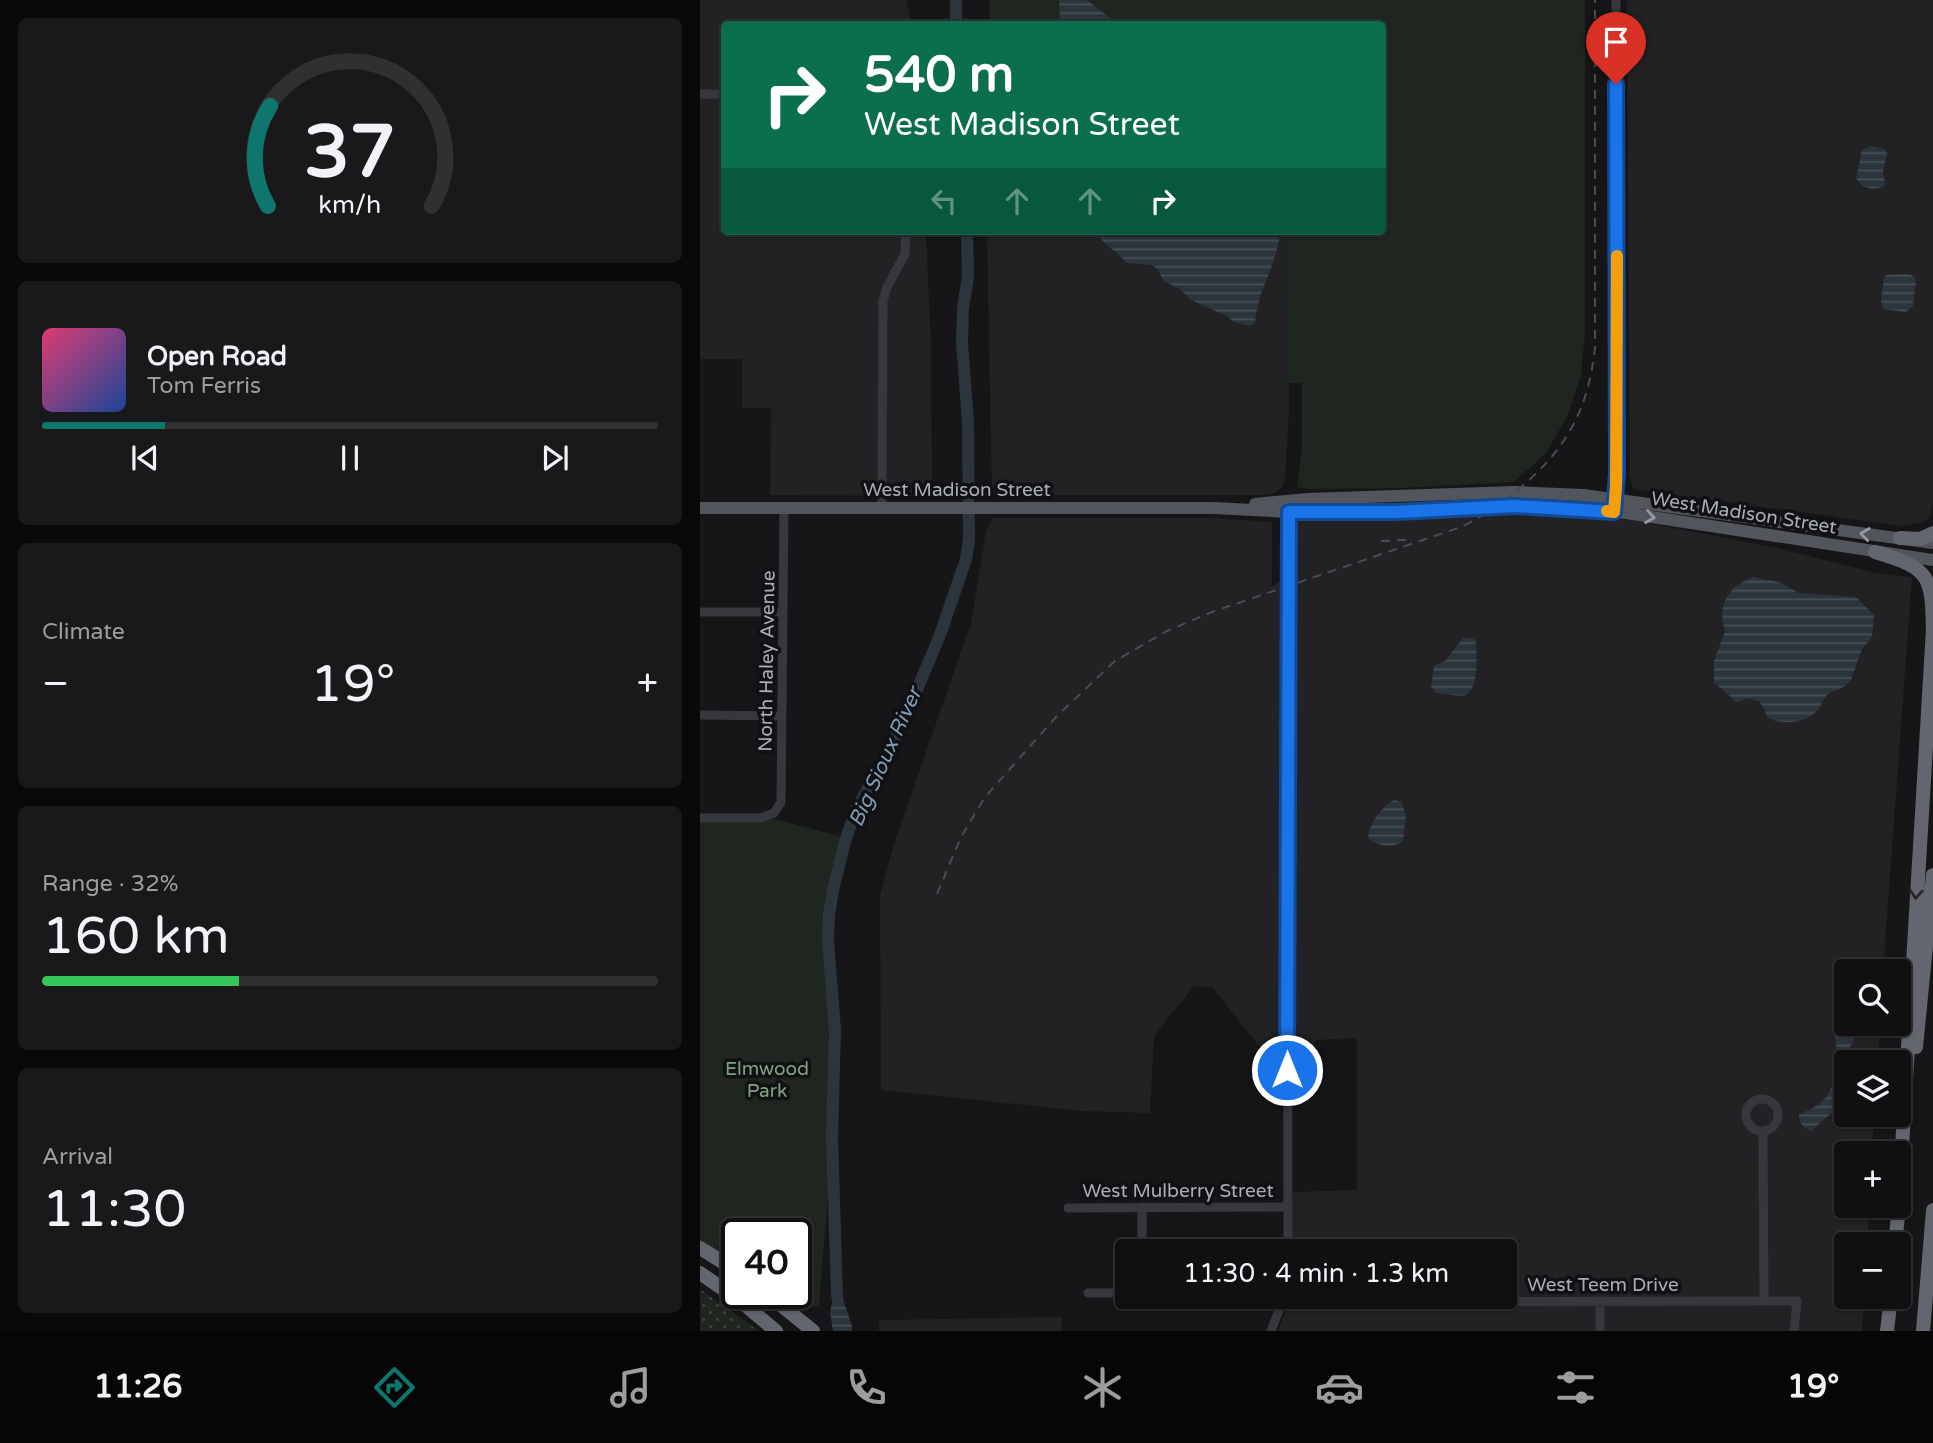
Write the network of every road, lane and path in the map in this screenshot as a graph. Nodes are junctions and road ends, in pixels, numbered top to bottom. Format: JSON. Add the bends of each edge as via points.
{"nodes":[{"id":1,"x":1616,"y":0,"type":"edge"},
{"id":2,"x":700,"y":94,"type":"edge"},
{"id":3,"x":721,"y":94,"type":"edge"},
{"id":4,"x":906,"y":235,"type":"edge"},
{"id":5,"x":1616,"y":498,"type":"junction"},
{"id":6,"x":1289,"y":507,"type":"junction"},
{"id":7,"x":700,"y":508,"type":"edge"},
{"id":8,"x":784,"y":508,"type":"junction"},
{"id":9,"x":882,"y":508,"type":"junction"},
{"id":10,"x":1614,"y":512,"type":"junction"},
{"id":11,"x":1933,"y":533,"type":"edge"},
{"id":12,"x":1900,"y":538,"type":"junction"},
{"id":13,"x":1933,"y":543,"type":"edge"},
{"id":14,"x":1875,"y":552,"type":"junction"},
{"id":15,"x":1933,"y":560,"type":"edge"},
{"id":16,"x":700,"y":612,"type":"edge"},
{"id":17,"x":783,"y":612,"type":"junction"},
{"id":18,"x":1933,"y":629,"type":"edge"},
{"id":19,"x":1933,"y":639,"type":"edge"},
{"id":20,"x":700,"y":715,"type":"edge"},
{"id":21,"x":782,"y":716,"type":"junction"},
{"id":22,"x":700,"y":818,"type":"edge"},
{"id":23,"x":1933,"y":875,"type":"edge"},
{"id":24,"x":1763,"y":1131,"type":"dead end"},
{"id":25,"x":1902,"y":1141,"type":"edge"},
{"id":26,"x":1142,"y":1207,"type":"junction"},
{"id":27,"x":1288,"y":1207,"type":"junction"},
{"id":28,"x":1068,"y":1208,"type":"dead end"},
{"id":29,"x":1933,"y":1210,"type":"edge"},
{"id":30,"x":1898,"y":1221,"type":"joint"},
{"id":31,"x":1897,"y":1232,"type":"edge"},
{"id":32,"x":1142,"y":1239,"type":"edge"},
{"id":33,"x":1288,"y":1239,"type":"edge"},
{"id":34,"x":1933,"y":1245,"type":"edge"},
{"id":35,"x":700,"y":1248,"type":"edge"},
{"id":36,"x":721,"y":1261,"type":"edge"},
{"id":37,"x":700,"y":1273,"type":"edge"},
{"id":38,"x":1928,"y":1277,"type":"junction"},
{"id":39,"x":1115,"y":1292,"type":"edge"},
{"id":40,"x":1088,"y":1293,"type":"dead end"},
{"id":41,"x":1517,"y":1301,"type":"edge"},
{"id":42,"x":1600,"y":1301,"type":"junction"},
{"id":43,"x":1764,"y":1301,"type":"junction"},
{"id":44,"x":787,"y":1309,"type":"edge"},
{"id":45,"x":1279,"y":1309,"type":"edge"},
{"id":46,"x":1890,"y":1309,"type":"edge"},
{"id":47,"x":776,"y":1331,"type":"edge"},
{"id":48,"x":813,"y":1331,"type":"edge"},
{"id":49,"x":1271,"y":1331,"type":"edge"},
{"id":50,"x":1601,"y":1331,"type":"edge"},
{"id":51,"x":1794,"y":1331,"type":"edge"},
{"id":52,"x":1887,"y":1331,"type":"edge"},
{"id":53,"x":1923,"y":1331,"type":"edge"}],
"edges":[{"from":1,"to":5,"type":"street"},
{"from":2,"to":3,"type":"street"},
{"from":4,"to":9,"type":"street","via":[[905,254],[883,301]]},
{"from":5,"to":6,"type":"main road","name":"West Madison Street","via":[[1514,492]]},
{"from":5,"to":10,"type":"street"},
{"from":12,"to":5,"type":"main road","name":"West Madison Street","one_way":true},
{"from":6,"to":9,"type":"main road","name":"West Madison Street"},
{"from":6,"to":10,"type":"main road","name":"West Madison Street","via":[[1396,512],[1515,506]]},
{"from":6,"to":27,"type":"street"},
{"from":7,"to":8,"type":"main road","name":"West Madison Street"},
{"from":8,"to":9,"type":"main road","name":"West Madison Street"},
{"from":8,"to":17,"type":"street","name":"North Haley Avenue"},
{"from":10,"to":14,"type":"main road","name":"West Madison Street","one_way":true},
{"from":11,"to":12,"type":"highway"},
{"from":12,"to":13,"type":"main road","name":"West Madison Street"},
{"from":14,"to":15,"type":"main road","name":"West Madison Street"},
{"from":14,"to":19,"type":"highway","via":[[1912,563],[1924,572],[1932,593]]},
{"from":16,"to":17,"type":"street"},
{"from":17,"to":21,"type":"street","name":"North Haley Avenue"},
{"from":18,"to":19,"type":"highway"},
{"from":19,"to":25,"type":"highway","one_way":true},
{"from":20,"to":21,"type":"street"},
{"from":21,"to":22,"type":"street","name":"North Haley Avenue","via":[[782,793],[775,813],[761,818]]},
{"from":23,"to":30,"type":"highway"},
{"from":24,"to":43,"type":"street"},
{"from":26,"to":27,"type":"street","name":"West Mulberry Street"},
{"from":26,"to":28,"type":"street","name":"West Mulberry Street"},
{"from":26,"to":32,"type":"street"},
{"from":27,"to":33,"type":"street"},
{"from":29,"to":38,"type":"highway"},
{"from":30,"to":31,"type":"highway"},
{"from":34,"to":38,"type":"highway"},
{"from":35,"to":36,"type":"highway"},
{"from":37,"to":47,"type":"highway"},
{"from":38,"to":53,"type":"highway"},
{"from":39,"to":40,"type":"street"},
{"from":41,"to":42,"type":"street","name":"West Teem Drive"},
{"from":42,"to":43,"type":"street","name":"West Teem Drive"},
{"from":42,"to":50,"type":"street"},
{"from":43,"to":51,"type":"street","name":"West Teem Drive","via":[[1797,1301]]},
{"from":44,"to":48,"type":"highway"},
{"from":45,"to":49,"type":"street"},
{"from":46,"to":52,"type":"highway"}]}
